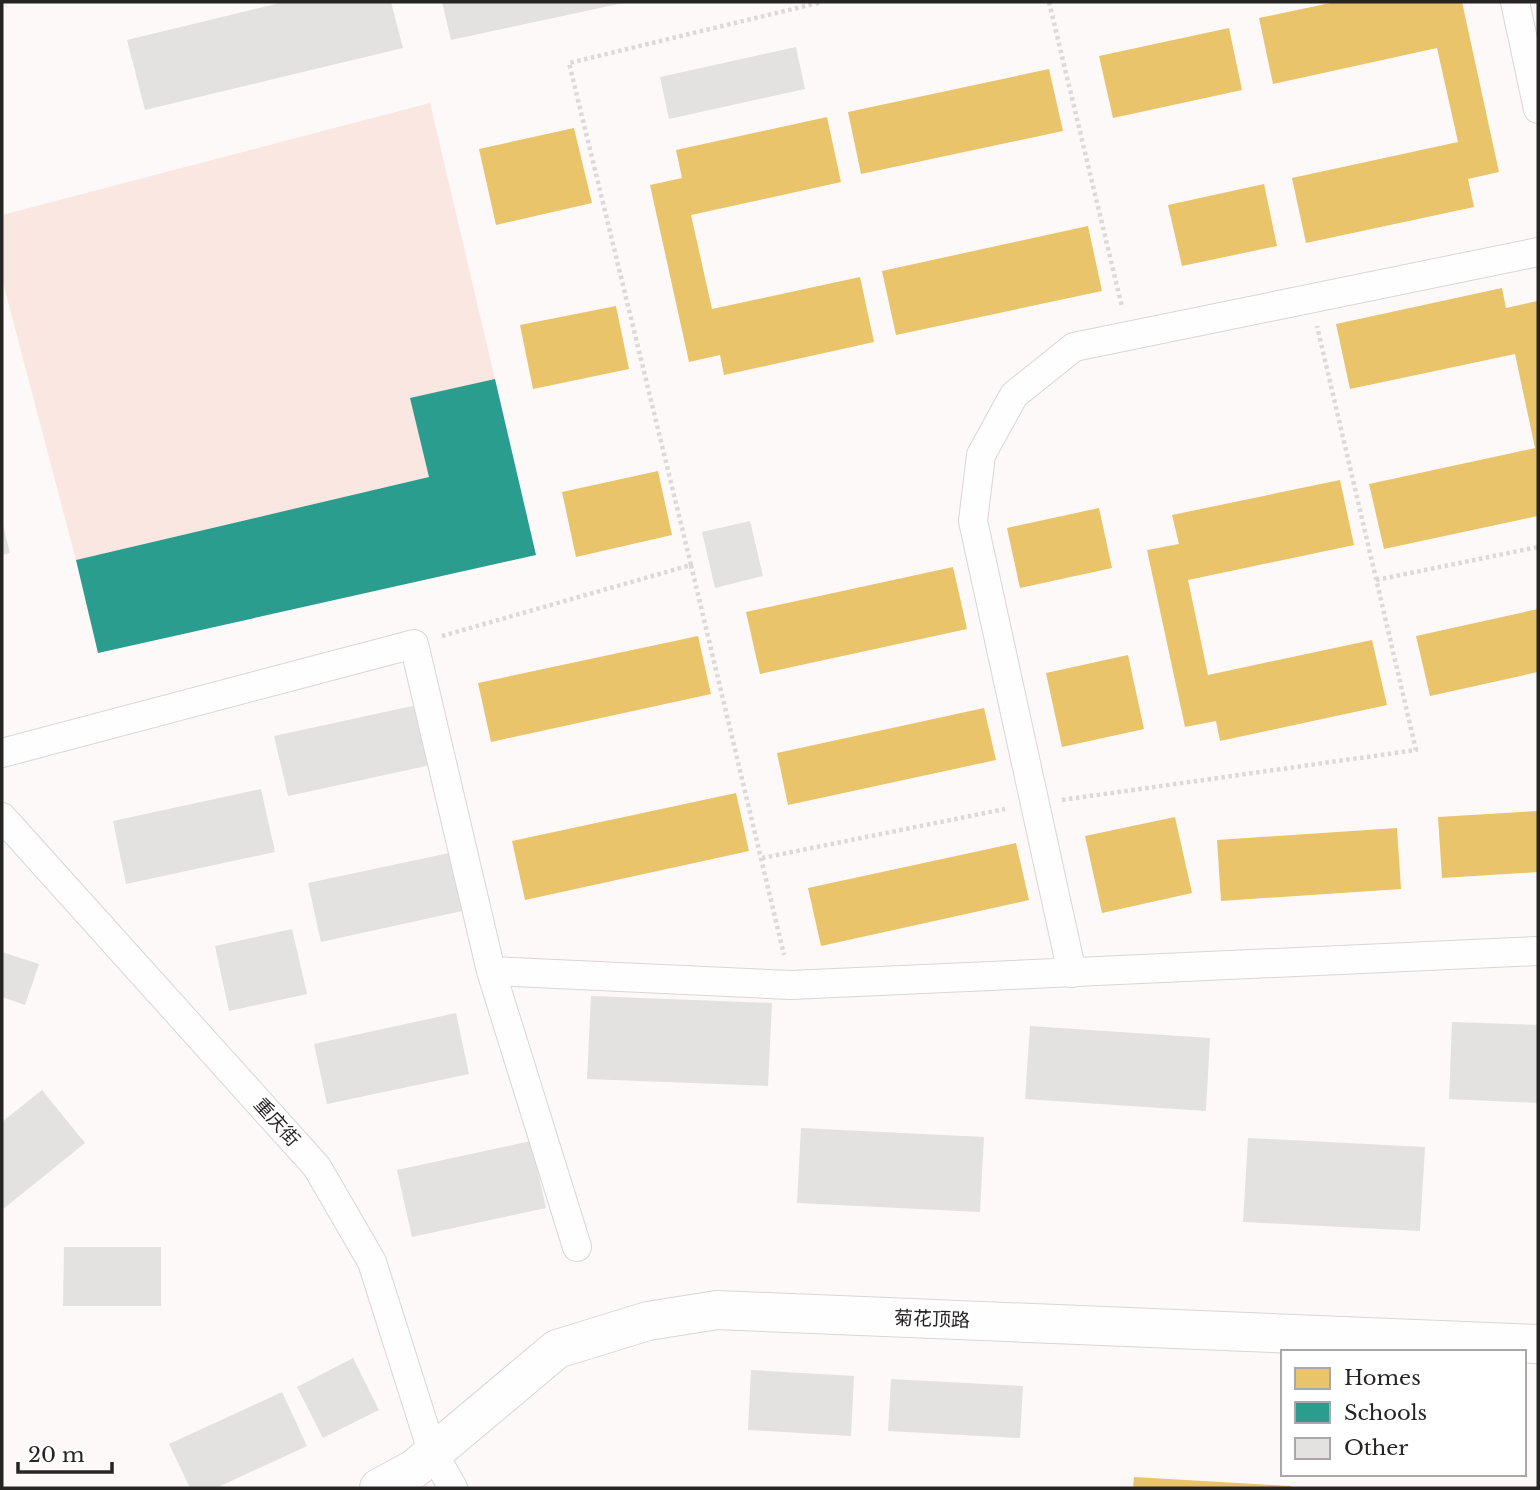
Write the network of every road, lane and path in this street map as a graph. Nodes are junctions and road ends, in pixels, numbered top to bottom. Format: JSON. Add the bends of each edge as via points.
{"nodes":[{"id":1,"x":822,"y":2,"type":"edge"},
{"id":2,"x":1049,"y":2,"type":"edge"},
{"id":3,"x":1515,"y":2,"type":"edge"},
{"id":4,"x":1538,"y":109,"type":"edge"},
{"id":5,"x":1538,"y":252,"type":"edge"},
{"id":6,"x":1311,"y":298,"type":"junction"},
{"id":7,"x":1129,"y":335,"type":"junction"},
{"id":8,"x":1538,"y":547,"type":"edge"},
{"id":9,"x":691,"y":565,"type":"junction"},
{"id":10,"x":1376,"y":580,"type":"junction"},
{"id":11,"x":414,"y":644,"type":"junction"},
{"id":12,"x":2,"y":753,"type":"edge"},
{"id":13,"x":1035,"y":803,"type":"junction"},
{"id":14,"x":2,"y":817,"type":"edge"},
{"id":15,"x":762,"y":858,"type":"junction"},
{"id":16,"x":1538,"y":951,"type":"edge"},
{"id":17,"x":491,"y":971,"type":"junction"},
{"id":18,"x":1072,"y":973,"type":"junction"},
{"id":19,"x":791,"y":985,"type":"junction"},
{"id":20,"x":577,"y":1247,"type":"dead end"},
{"id":21,"x":1538,"y":1344,"type":"edge"},
{"id":22,"x":432,"y":1451,"type":"junction"},
{"id":23,"x":379,"y":1488,"type":"edge"},
{"id":24,"x":453,"y":1488,"type":"edge"}],
"edges":[{"from":1,"to":9,"type":"path","via":[[569,63]]},
{"from":2,"to":7,"type":"path"},
{"from":3,"to":4,"type":"street"},
{"from":5,"to":6,"type":"street"},
{"from":6,"to":7,"type":"street"},
{"from":6,"to":10,"type":"path"},
{"from":7,"to":13,"type":"street","via":[[1073,347],[1014,395],[981,455],[973,521]]},
{"from":8,"to":10,"type":"path"},
{"from":9,"to":11,"type":"path"},
{"from":9,"to":15,"type":"path"},
{"from":10,"to":13,"type":"path","via":[[1416,750]]},
{"from":11,"to":12,"type":"street"},
{"from":11,"to":17,"type":"street"},
{"from":13,"to":15,"type":"path"},
{"from":13,"to":18,"type":"street"},
{"from":14,"to":22,"type":"street","name":"重庆街","via":[[317,1167],[372,1262]]},
{"from":15,"to":19,"type":"path"},
{"from":16,"to":18,"type":"street"},
{"from":17,"to":19,"type":"street"},
{"from":17,"to":20,"type":"street"},
{"from":18,"to":19,"type":"street"},
{"from":21,"to":22,"type":"street","name":"菊花顶路","via":[[717,1310],[648,1321],[557,1349]]},
{"from":22,"to":23,"type":"street","name":"菊花顶路","via":[[414,1469]]},
{"from":22,"to":24,"type":"street","name":"重庆街"}]}
